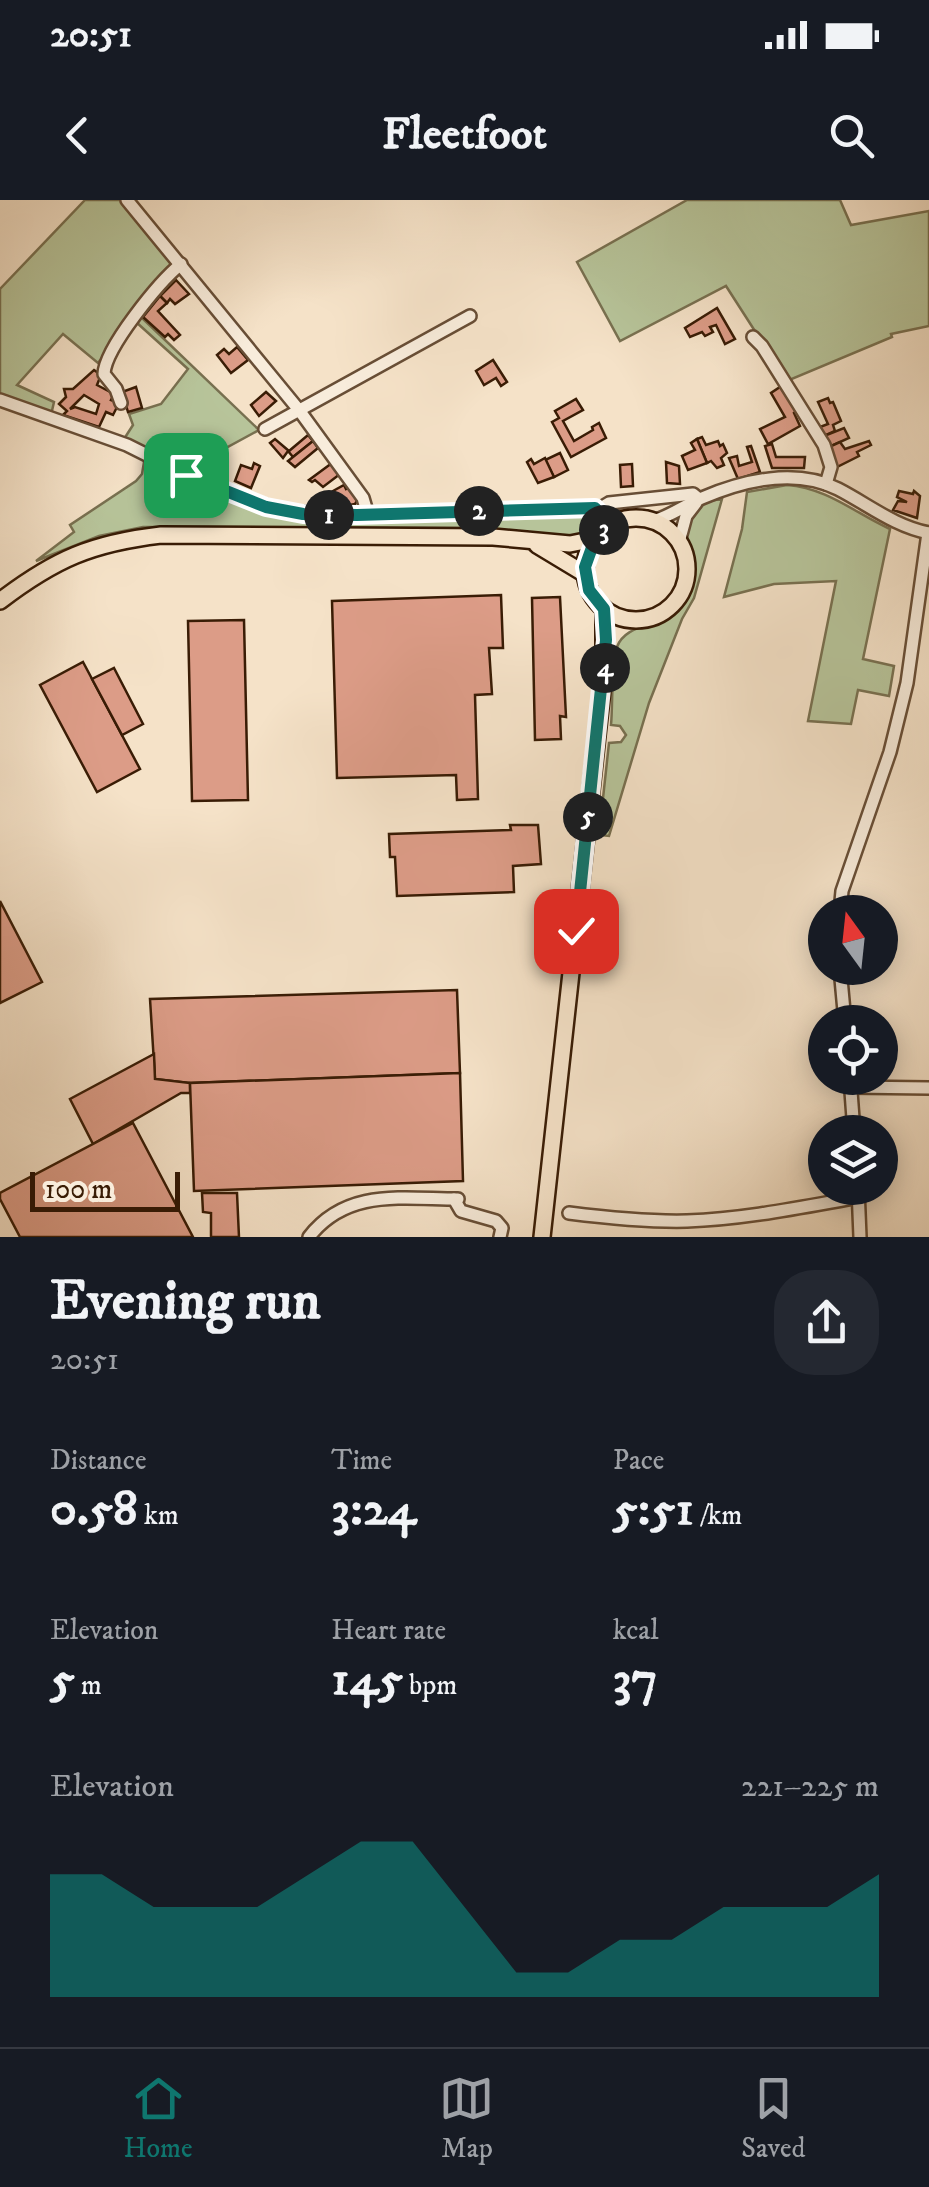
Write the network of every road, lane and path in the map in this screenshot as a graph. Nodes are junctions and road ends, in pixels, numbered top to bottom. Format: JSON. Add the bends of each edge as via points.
{"nodes":[{"id":1,"x":127,"y":200,"type":"edge"},
{"id":2,"x":181,"y":264,"type":"junction"},
{"id":3,"x":470,"y":316,"type":"dead end"},
{"id":4,"x":753,"y":337,"type":"dead end"},
{"id":5,"x":0,"y":400,"type":"edge"},
{"id":6,"x":121,"y":403,"type":"dead end"},
{"id":7,"x":299,"y":410,"type":"junction"},
{"id":8,"x":265,"y":429,"type":"dead end"},
{"id":9,"x":826,"y":484,"type":"junction"},
{"id":10,"x":699,"y":499,"type":"junction"},
{"id":11,"x":599,"y":510,"type":"junction"},
{"id":12,"x":368,"y":515,"type":"junction"},
{"id":13,"x":653,"y":521,"type":"junction"},
{"id":14,"x":611,"y":525,"type":"junction"},
{"id":15,"x":928,"y":533,"type":"edge"},
{"id":16,"x":595,"y":539,"type":"junction"},
{"id":17,"x":679,"y":542,"type":"junction"},
{"id":18,"x":534,"y":543,"type":"junction"},
{"id":19,"x":585,"y":574,"type":"junction"},
{"id":20,"x":0,"y":601,"type":"edge"},
{"id":21,"x":604,"y":609,"type":"junction"},
{"id":22,"x":638,"y":620,"type":"junction"},
{"id":23,"x":604,"y":672,"type":"junction"},
{"id":24,"x":842,"y":895,"type":"edge"},
{"id":25,"x":898,"y":1086,"type":"edge"},
{"id":26,"x":929,"y":1088,"type":"edge"},
{"id":27,"x":808,"y":1203,"type":"edge"},
{"id":28,"x":859,"y":1205,"type":"edge"},
{"id":29,"x":570,"y":1213,"type":"dead end"},
{"id":30,"x":309,"y":1237,"type":"edge"},
{"id":31,"x":500,"y":1237,"type":"edge"},
{"id":32,"x":542,"y":1237,"type":"edge"},
{"id":33,"x":860,"y":1237,"type":"edge"}],
"edges":[{"from":1,"to":2,"type":"street"},
{"from":2,"to":6,"type":"street","via":[[104,362]]},
{"from":2,"to":7,"type":"street"},
{"from":3,"to":7,"type":"street"},
{"from":4,"to":9,"type":"street","via":[[824,445],[831,466]]},
{"from":5,"to":12,"type":"street","via":[[127,444],[266,507]]},
{"from":7,"to":8,"type":"street"},
{"from":7,"to":12,"type":"street","via":[[363,498]]},
{"from":9,"to":10,"type":"street","via":[[782,478]]},
{"from":9,"to":15,"type":"street"},
{"from":10,"to":11,"type":"street","via":[[642,499]]},
{"from":10,"to":13,"type":"street"},
{"from":10,"to":17,"type":"street"},
{"from":11,"to":12,"type":"street"},
{"from":11,"to":14,"type":"street"},
{"from":13,"to":14,"type":"main road"},
{"from":13,"to":17,"type":"main road"},
{"from":14,"to":16,"type":"main road"},
{"from":15,"to":24,"type":"street","via":[[907,683]]},
{"from":16,"to":18,"type":"main road"},
{"from":16,"to":19,"type":"main road"},
{"from":17,"to":22,"type":"main road","via":[[687,571],[680,594],[662,613]]},
{"from":18,"to":19,"type":"main road"},
{"from":18,"to":20,"type":"main road","via":[[492,537],[160,535],[80,552]]},
{"from":19,"to":21,"type":"main road"},
{"from":21,"to":22,"type":"main road"},
{"from":21,"to":23,"type":"main road"},
{"from":22,"to":23,"type":"main road","via":[[618,636]]},
{"from":23,"to":32,"type":"main road"},
{"from":25,"to":26,"type":"street"},
{"from":27,"to":29,"type":"street","via":[[691,1221]]},
{"from":28,"to":33,"type":"street"},
{"from":30,"to":31,"type":"street","via":[[327,1218],[366,1199],[456,1199],[461,1211],[496,1221]]}]}
